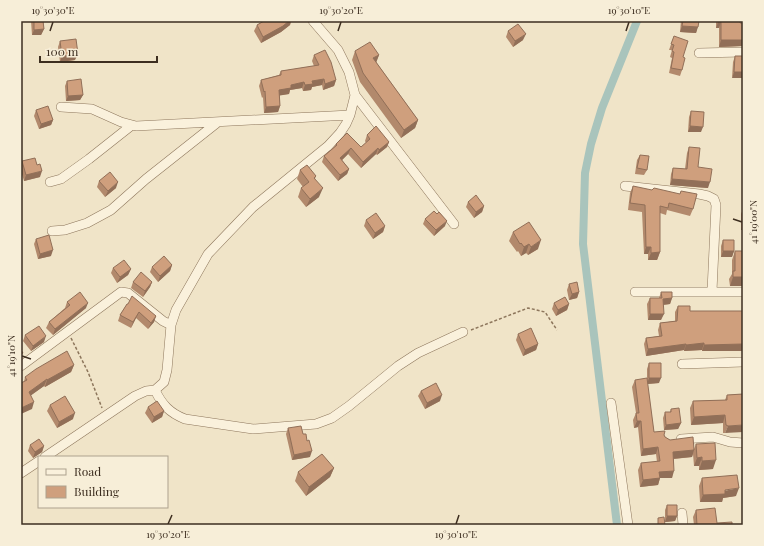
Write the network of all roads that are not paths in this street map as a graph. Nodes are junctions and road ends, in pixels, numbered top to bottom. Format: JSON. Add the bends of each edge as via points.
{"nodes":[{"id":1,"x":313,"y":21,"type":"edge"},
{"id":2,"x":699,"y":52,"type":"dead end"},
{"id":3,"x":743,"y":52,"type":"edge"},
{"id":4,"x":355,"y":95,"type":"junction"},
{"id":5,"x":61,"y":107,"type":"dead end"},
{"id":6,"x":350,"y":115,"type":"junction"},
{"id":7,"x":218,"y":122,"type":"junction"},
{"id":8,"x":132,"y":125,"type":"junction"},
{"id":9,"x":50,"y":182,"type":"dead end"},
{"id":10,"x":624,"y":186,"type":"dead end"},
{"id":11,"x":454,"y":224,"type":"dead end"},
{"id":12,"x":52,"y":231,"type":"dead end"},
{"id":13,"x":712,"y":291,"type":"junction"},
{"id":14,"x":636,"y":292,"type":"dead end"},
{"id":15,"x":743,"y":292,"type":"edge"},
{"id":16,"x":171,"y":325,"type":"junction"},
{"id":17,"x":463,"y":332,"type":"road end"},
{"id":18,"x":743,"y":362,"type":"edge"},
{"id":19,"x":682,"y":364,"type":"dead end"},
{"id":20,"x":21,"y":366,"type":"edge"},
{"id":21,"x":155,"y":390,"type":"junction"},
{"id":22,"x":611,"y":403,"type":"dead end"},
{"id":23,"x":675,"y":440,"type":"edge"},
{"id":24,"x":743,"y":443,"type":"edge"},
{"id":25,"x":47,"y":456,"type":"edge"},
{"id":26,"x":38,"y":462,"type":"edge"},
{"id":27,"x":21,"y":473,"type":"edge"},
{"id":28,"x":682,"y":513,"type":"dead end"},
{"id":29,"x":628,"y":525,"type":"edge"},
{"id":30,"x":683,"y":525,"type":"edge"}],
"edges":[{"from":1,"to":4,"type":"street","via":[[338,50],[349,72]]},
{"from":2,"to":3,"type":"street"},
{"from":4,"to":6,"type":"street"},
{"from":4,"to":11,"type":"street"},
{"from":5,"to":8,"type":"street","via":[[92,109]]},
{"from":6,"to":7,"type":"street"},
{"from":6,"to":16,"type":"street","via":[[340,133],[332,141],[253,207],[208,254],[176,310]]},
{"from":7,"to":8,"type":"street"},
{"from":7,"to":12,"type":"street","via":[[111,210],[88,223]]},
{"from":8,"to":9,"type":"street","via":[[61,179]]},
{"from":10,"to":13,"type":"street","via":[[698,194],[714,199],[716,205]]},
{"from":13,"to":14,"type":"street"},
{"from":13,"to":15,"type":"street"},
{"from":16,"to":20,"type":"street","via":[[128,293],[121,292]]},
{"from":16,"to":21,"type":"street","via":[[167,370],[164,382]]},
{"from":17,"to":21,"type":"street","via":[[398,366],[349,406],[332,418],[316,424],[253,429],[185,419],[161,402]]},
{"from":18,"to":19,"type":"street"},
{"from":21,"to":25,"type":"street","via":[[135,396]]},
{"from":22,"to":29,"type":"street"},
{"from":23,"to":24,"type":"street","via":[[713,437]]},
{"from":26,"to":27,"type":"street"},
{"from":28,"to":30,"type":"street"}]}
